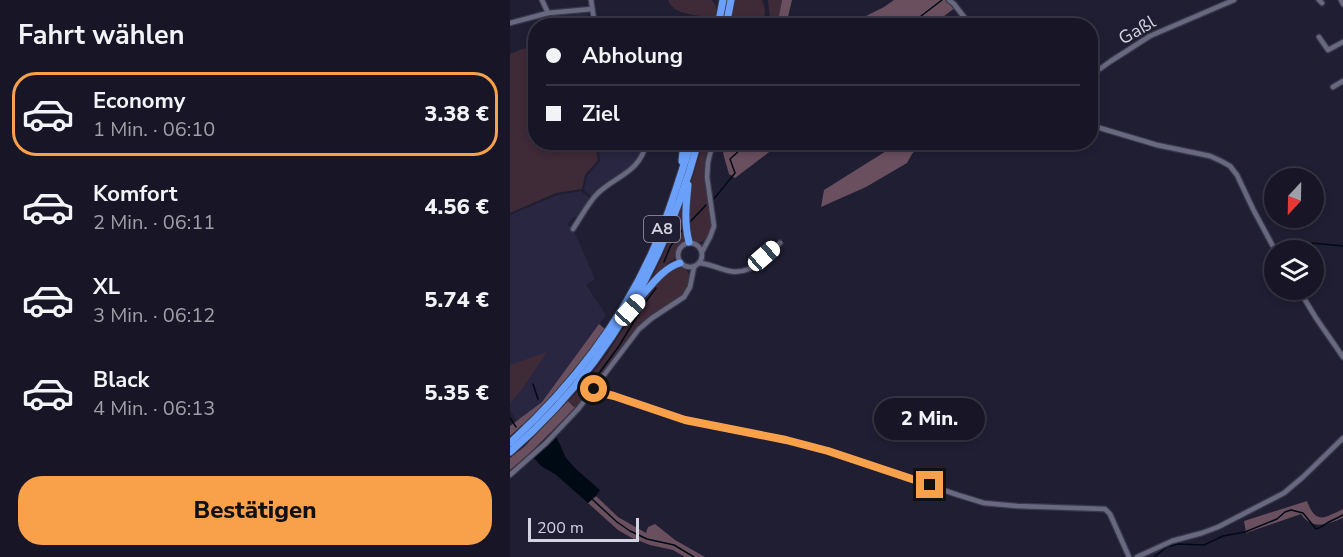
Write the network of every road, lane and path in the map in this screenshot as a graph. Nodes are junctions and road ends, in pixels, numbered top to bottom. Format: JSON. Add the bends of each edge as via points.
{"nodes":[{"id":1,"x":542,"y":0,"type":"edge"},
{"id":2,"x":591,"y":0,"type":"edge"},
{"id":3,"x":723,"y":0,"type":"edge"},
{"id":4,"x":731,"y":0,"type":"edge"},
{"id":5,"x":949,"y":0,"type":"edge"},
{"id":6,"x":1234,"y":0,"type":"edge"},
{"id":7,"x":1341,"y":0,"type":"edge"},
{"id":8,"x":1343,"y":4,"type":"edge"},
{"id":9,"x":592,"y":9,"type":"junction"},
{"id":10,"x":548,"y":13,"type":"junction"},
{"id":11,"x":528,"y":18,"type":"edge"},
{"id":12,"x":529,"y":18,"type":"edge"},
{"id":13,"x":594,"y":18,"type":"edge"},
{"id":14,"x":720,"y":18,"type":"edge"},
{"id":15,"x":728,"y":18,"type":"edge"},
{"id":16,"x":965,"y":18,"type":"edge"},
{"id":17,"x":510,"y":23,"type":"edge"},
{"id":18,"x":1319,"y":37,"type":"dead end"},
{"id":19,"x":1343,"y":42,"type":"edge"},
{"id":20,"x":1098,"y":70,"type":"edge"},
{"id":21,"x":1343,"y":81,"type":"edge"},
{"id":22,"x":1333,"y":87,"type":"dead end"},
{"id":23,"x":1098,"y":127,"type":"edge"},
{"id":24,"x":644,"y":150,"type":"edge"},
{"id":25,"x":683,"y":150,"type":"edge"},
{"id":26,"x":688,"y":150,"type":"edge"},
{"id":27,"x":696,"y":150,"type":"edge"},
{"id":28,"x":711,"y":150,"type":"edge"},
{"id":29,"x":690,"y":172,"type":"junction"},
{"id":30,"x":681,"y":174,"type":"junction"},
{"id":31,"x":573,"y":229,"type":"dead end"},
{"id":32,"x":1270,"y":240,"type":"edge"},
{"id":33,"x":689,"y":242,"type":"junction"},
{"id":34,"x":707,"y":242,"type":"junction"},
{"id":35,"x":780,"y":243,"type":"dead end"},
{"id":36,"x":698,"y":245,"type":"junction"},
{"id":37,"x":702,"y":254,"type":"junction"},
{"id":38,"x":710,"y":264,"type":"junction"},
{"id":39,"x":684,"y":265,"type":"junction"},
{"id":40,"x":697,"y":265,"type":"junction"},
{"id":41,"x":692,"y":276,"type":"junction"},
{"id":42,"x":1305,"y":300,"type":"edge"},
{"id":43,"x":630,"y":310,"type":"junction"},
{"id":44,"x":1343,"y":357,"type":"edge"},
{"id":45,"x":594,"y":389,"type":"junction"},
{"id":46,"x":1343,"y":438,"type":"edge"},
{"id":47,"x":510,"y":443,"type":"edge"},
{"id":48,"x":510,"y":452,"type":"edge"},
{"id":49,"x":510,"y":475,"type":"edge"},
{"id":50,"x":1129,"y":557,"type":"edge"},
{"id":51,"x":1137,"y":557,"type":"edge"}],
"edges":[{"from":1,"to":10,"type":"street"},
{"from":2,"to":9,"type":"street"},
{"from":3,"to":14,"type":"highway"},
{"from":4,"to":15,"type":"highway"},
{"from":5,"to":16,"type":"street"},
{"from":6,"to":20,"type":"street","name":"Gaßl","via":[[1150,36]]},
{"from":7,"to":8,"type":"street"},
{"from":9,"to":10,"type":"street"},
{"from":9,"to":13,"type":"street"},
{"from":10,"to":12,"type":"street"},
{"from":11,"to":17,"type":"street"},
{"from":18,"to":19,"type":"street","via":[[1328,50]]},
{"from":21,"to":22,"type":"street"},
{"from":23,"to":32,"type":"street","via":[[1221,160],[1237,175]]},
{"from":24,"to":31,"type":"street","via":[[640,161],[598,194]]},
{"from":25,"to":30,"type":"highway"},
{"from":26,"to":30,"type":"highway","number":"A8"},
{"from":27,"to":29,"type":"highway","number":"A8"},
{"from":28,"to":34,"type":"street","via":[[707,177],[714,226]]},
{"from":29,"to":33,"type":"highway","via":[[685,210]]},
{"from":29,"to":43,"type":"highway","number":"A8","via":[[661,249]]},
{"from":30,"to":47,"type":"highway","number":"A8","via":[[651,255],[607,333],[566,386]]},
{"from":33,"to":36,"type":"street"},
{"from":33,"to":39,"type":"street","via":[[678,250]]},
{"from":34,"to":36,"type":"street"},
{"from":34,"to":37,"type":"street"},
{"from":35,"to":38,"type":"street","via":[[744,271],[728,272]]},
{"from":36,"to":37,"type":"street"},
{"from":37,"to":38,"type":"street"},
{"from":37,"to":40,"type":"street"},
{"from":38,"to":40,"type":"street"},
{"from":39,"to":40,"type":"street"},
{"from":39,"to":41,"type":"street"},
{"from":39,"to":43,"type":"highway","via":[[672,266]]},
{"from":40,"to":41,"type":"street"},
{"from":41,"to":45,"type":"street","via":[[684,297],[639,329]]},
{"from":42,"to":44,"type":"street"},
{"from":43,"to":48,"type":"highway","number":"A8","via":[[574,388]]},
{"from":45,"to":49,"type":"street","via":[[546,443]]},
{"from":45,"to":50,"type":"street","via":[[685,420],[828,451],[984,502],[1105,510]]},
{"from":46,"to":51,"type":"street","via":[[1284,493],[1218,527],[1166,543]]}]}
